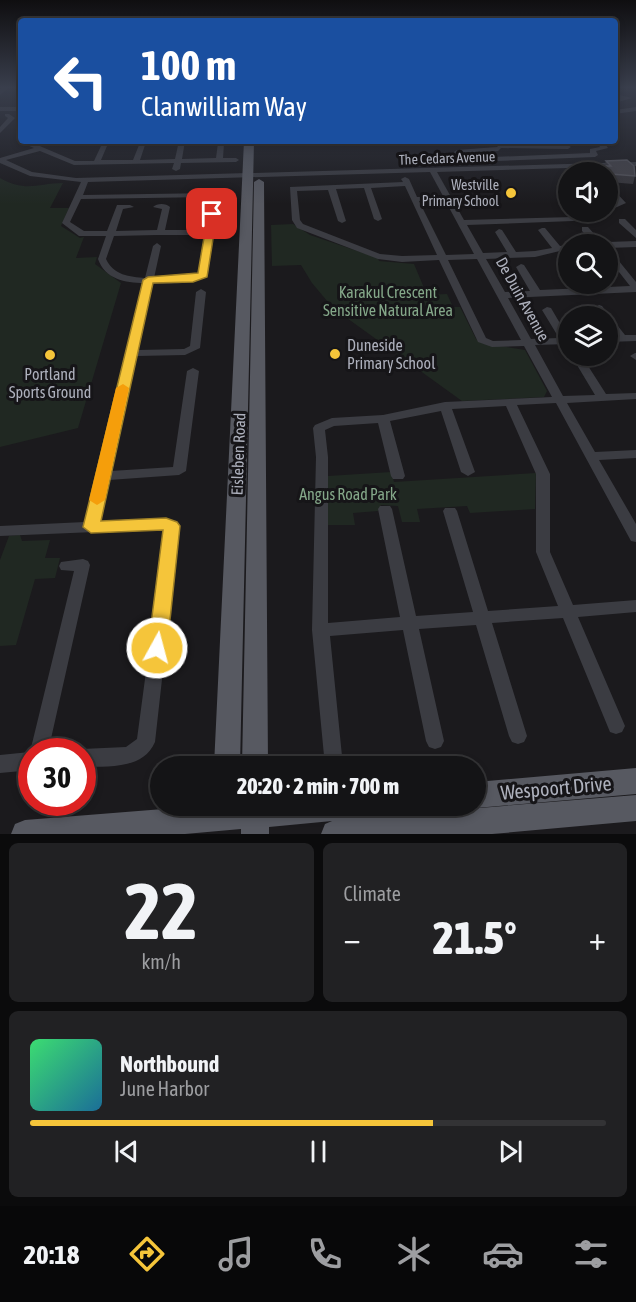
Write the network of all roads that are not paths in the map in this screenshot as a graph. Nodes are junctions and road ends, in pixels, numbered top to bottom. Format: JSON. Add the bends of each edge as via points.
{"nodes":[{"id":1,"x":0,"y":131,"type":"edge"},
{"id":2,"x":18,"y":139,"type":"edge"},
{"id":3,"x":28,"y":144,"type":"edge"},
{"id":4,"x":181,"y":144,"type":"edge"},
{"id":5,"x":221,"y":144,"type":"edge"},
{"id":6,"x":249,"y":144,"type":"edge"},
{"id":7,"x":258,"y":144,"type":"edge"},
{"id":8,"x":568,"y":144,"type":"edge"},
{"id":9,"x":602,"y":144,"type":"edge"},
{"id":10,"x":142,"y":145,"type":"dead end"},
{"id":11,"x":499,"y":145,"type":"edge"},
{"id":12,"x":104,"y":146,"type":"dead end"},
{"id":13,"x":39,"y":149,"type":"junction"},
{"id":14,"x":577,"y":156,"type":"junction"},
{"id":15,"x":505,"y":159,"type":"junction"},
{"id":16,"x":0,"y":160,"type":"edge"},
{"id":17,"x":219,"y":160,"type":"junction"},
{"id":18,"x":178,"y":161,"type":"junction"},
{"id":19,"x":136,"y":162,"type":"junction"},
{"id":20,"x":584,"y":162,"type":"edge"},
{"id":21,"x":96,"y":163,"type":"junction"},
{"id":22,"x":618,"y":164,"type":"edge"},
{"id":23,"x":636,"y":164,"type":"edge"},
{"id":24,"x":558,"y":166,"type":"edge"},
{"id":25,"x":512,"y":168,"type":"junction"},
{"id":26,"x":432,"y":170,"type":"junction"},
{"id":27,"x":248,"y":171,"type":"junction"},
{"id":28,"x":173,"y":178,"type":"junction"},
{"id":29,"x":86,"y":179,"type":"junction"},
{"id":30,"x":367,"y":186,"type":"junction"},
{"id":31,"x":331,"y":187,"type":"junction"},
{"id":32,"x":226,"y":194,"type":"dead end"},
{"id":33,"x":214,"y":195,"type":"junction"},
{"id":34,"x":170,"y":196,"type":"junction"},
{"id":35,"x":78,"y":197,"type":"junction"},
{"id":36,"x":448,"y":198,"type":"junction"},
{"id":37,"x":415,"y":199,"type":"junction"},
{"id":38,"x":130,"y":207,"type":"dead end"},
{"id":39,"x":158,"y":207,"type":"dead end"},
{"id":40,"x":378,"y":219,"type":"dead end"},
{"id":41,"x":558,"y":220,"type":"edge"},
{"id":42,"x":622,"y":220,"type":"dead end"},
{"id":43,"x":342,"y":221,"type":"dead end"},
{"id":44,"x":462,"y":223,"type":"junction"},
{"id":45,"x":585,"y":229,"type":"dead end"},
{"id":46,"x":542,"y":230,"type":"dead end"},
{"id":47,"x":210,"y":232,"type":"junction"},
{"id":48,"x":498,"y":232,"type":"dead end"},
{"id":49,"x":160,"y":234,"type":"junction"},
{"id":50,"x":590,"y":234,"type":"edge"},
{"id":51,"x":110,"y":235,"type":"junction"},
{"id":52,"x":636,"y":235,"type":"edge"},
{"id":53,"x":636,"y":244,"type":"edge"},
{"id":54,"x":618,"y":245,"type":"edge"},
{"id":55,"x":157,"y":246,"type":"dead end"},
{"id":56,"x":557,"y":248,"type":"joint"},
{"id":57,"x":513,"y":255,"type":"junction"},
{"id":58,"x":480,"y":256,"type":"junction"},
{"id":59,"x":442,"y":258,"type":"junction"},
{"id":60,"x":618,"y":266,"type":"edge"},
{"id":61,"x":521,"y":267,"type":"dead end"},
{"id":62,"x":148,"y":280,"type":"junction"},
{"id":63,"x":636,"y":289,"type":"edge"},
{"id":64,"x":618,"y":290,"type":"edge"},
{"id":65,"x":201,"y":292,"type":"dead end"},
{"id":66,"x":558,"y":293,"type":"edge"},
{"id":67,"x":537,"y":294,"type":"junction"},
{"id":68,"x":502,"y":295,"type":"junction"},
{"id":69,"x":547,"y":309,"type":"dead end"},
{"id":70,"x":558,"y":327,"type":"edge"},
{"id":71,"x":618,"y":333,"type":"edge"},
{"id":72,"x":618,"y":338,"type":"edge"},
{"id":73,"x":622,"y":338,"type":"junction"},
{"id":74,"x":636,"y":338,"type":"edge"},
{"id":75,"x":558,"y":341,"type":"edge"},
{"id":76,"x":528,"y":342,"type":"junction"},
{"id":77,"x":131,"y":353,"type":"junction"},
{"id":78,"x":583,"y":366,"type":"edge"},
{"id":79,"x":193,"y":370,"type":"dead end"},
{"id":80,"x":636,"y":396,"type":"edge"},
{"id":81,"x":602,"y":397,"type":"junction"},
{"id":82,"x":560,"y":400,"type":"junction"},
{"id":83,"x":510,"y":402,"type":"junction"},
{"id":84,"x":445,"y":406,"type":"junction"},
{"id":85,"x":383,"y":419,"type":"junction"},
{"id":86,"x":636,"y":454,"type":"edge"},
{"id":87,"x":591,"y":456,"type":"junction"},
{"id":88,"x":468,"y":472,"type":"dead end"},
{"id":89,"x":102,"y":476,"type":"junction"},
{"id":90,"x":398,"y":476,"type":"dead end"},
{"id":91,"x":385,"y":509,"type":"dead end"},
{"id":92,"x":450,"y":511,"type":"dead end"},
{"id":93,"x":91,"y":527,"type":"junction"},
{"id":94,"x":634,"y":529,"type":"edge"},
{"id":95,"x":0,"y":531,"type":"edge"},
{"id":96,"x":66,"y":566,"type":"dead end"},
{"id":97,"x":636,"y":606,"type":"edge"},
{"id":98,"x":568,"y":611,"type":"junction"},
{"id":99,"x":483,"y":616,"type":"junction"},
{"id":100,"x":410,"y":622,"type":"junction"},
{"id":101,"x":320,"y":630,"type":"junction"},
{"id":102,"x":616,"y":726,"type":"dead end"},
{"id":103,"x":518,"y":736,"type":"dead end"},
{"id":104,"x":42,"y":738,"type":"edge"},
{"id":105,"x":435,"y":741,"type":"dead end"},
{"id":106,"x":227,"y":756,"type":"edge"},
{"id":107,"x":255,"y":756,"type":"edge"},
{"id":108,"x":333,"y":756,"type":"edge"},
{"id":109,"x":96,"y":757,"type":"edge"},
{"id":110,"x":18,"y":762,"type":"edge"},
{"id":111,"x":0,"y":764,"type":"edge"},
{"id":112,"x":636,"y":781,"type":"edge"},
{"id":113,"x":486,"y":794,"type":"edge"},
{"id":114,"x":636,"y":808,"type":"edge"},
{"id":115,"x":272,"y":816,"type":"edge"},
{"id":116,"x":255,"y":818,"type":"edge"},
{"id":117,"x":226,"y":819,"type":"edge"},
{"id":118,"x":25,"y":834,"type":"edge"},
{"id":119,"x":335,"y":834,"type":"edge"}],
"edges":[{"from":1,"to":2,"type":"street"},
{"from":3,"to":13,"type":"street"},
{"from":4,"to":18,"type":"street"},
{"from":5,"to":17,"type":"street"},
{"from":6,"to":27,"type":"main road","name":"Eisleben Road"},
{"from":7,"to":27,"type":"main road","name":"Eisleben Road"},
{"from":8,"to":11,"type":"street"},
{"from":8,"to":14,"type":"street"},
{"from":9,"to":14,"type":"street","via":[[605,148],[592,150],[595,155]]},
{"from":10,"to":19,"type":"street"},
{"from":11,"to":15,"type":"street"},
{"from":11,"to":15,"type":"street","via":[[457,152],[465,159]]},
{"from":12,"to":21,"type":"street"},
{"from":13,"to":16,"type":"street"},
{"from":13,"to":21,"type":"street","via":[[68,162]]},
{"from":14,"to":15,"type":"street"},
{"from":14,"to":20,"type":"street"},
{"from":15,"to":25,"type":"street"},
{"from":16,"to":29,"type":"street","via":[[39,176]]},
{"from":17,"to":18,"type":"street"},
{"from":17,"to":27,"type":"street"},
{"from":18,"to":19,"type":"street"},
{"from":18,"to":28,"type":"street"},
{"from":19,"to":21,"type":"street"},
{"from":22,"to":23,"type":"street","name":"The Cedars Avenue"},
{"from":24,"to":25,"type":"street","name":"The Cedars Avenue"},
{"from":25,"to":26,"type":"street","name":"The Cedars Avenue"},
{"from":26,"to":27,"type":"street","name":"The Cedars Avenue"},
{"from":26,"to":36,"type":"street","name":"De Duin Avenue"},
{"from":27,"to":28,"type":"street"},
{"from":27,"to":106,"type":"main road","name":"Eisleben Road"},
{"from":27,"to":107,"type":"main road","name":"Eisleben Road"},
{"from":28,"to":29,"type":"street"},
{"from":28,"to":34,"type":"street"},
{"from":29,"to":35,"type":"street"},
{"from":30,"to":31,"type":"street"},
{"from":30,"to":37,"type":"street","via":[[406,180]]},
{"from":30,"to":40,"type":"street"},
{"from":31,"to":43,"type":"street"},
{"from":31,"to":59,"type":"street","via":[[293,189],[297,224],[309,232],[378,256]]},
{"from":32,"to":33,"type":"street"},
{"from":33,"to":34,"type":"street"},
{"from":33,"to":47,"type":"street"},
{"from":34,"to":35,"type":"street"},
{"from":35,"to":51,"type":"street","via":[[67,225],[82,234]]},
{"from":36,"to":37,"type":"street"},
{"from":36,"to":44,"type":"street","name":"De Duin Avenue"},
{"from":37,"to":59,"type":"street"},
{"from":38,"to":51,"type":"street","via":[[120,207]]},
{"from":39,"to":49,"type":"street","via":[[166,207]]},
{"from":41,"to":44,"type":"street"},
{"from":42,"to":52,"type":"street"},
{"from":44,"to":58,"type":"street","name":"De Duin Avenue"},
{"from":45,"to":50,"type":"street"},
{"from":46,"to":56,"type":"street"},
{"from":47,"to":49,"type":"street"},
{"from":47,"to":62,"type":"street","via":[[203,275],[193,279]]},
{"from":48,"to":57,"type":"street"},
{"from":49,"to":51,"type":"street"},
{"from":51,"to":62,"type":"street","via":[[102,259],[104,265],[121,278]]},
{"from":53,"to":54,"type":"street"},
{"from":55,"to":62,"type":"street"},
{"from":56,"to":57,"type":"street"},
{"from":57,"to":58,"type":"street"},
{"from":58,"to":59,"type":"street"},
{"from":58,"to":68,"type":"street","name":"De Duin Avenue"},
{"from":59,"to":76,"type":"street","via":[[482,340],[492,344]]},
{"from":60,"to":63,"type":"street"},
{"from":61,"to":67,"type":"street"},
{"from":62,"to":77,"type":"street"},
{"from":63,"to":64,"type":"street"},
{"from":65,"to":77,"type":"street","via":[[195,348],[185,352]]},
{"from":66,"to":67,"type":"street"},
{"from":67,"to":68,"type":"street"},
{"from":68,"to":76,"type":"street","name":"De Duin Avenue"},
{"from":69,"to":70,"type":"street"},
{"from":71,"to":73,"type":"street"},
{"from":72,"to":73,"type":"street"},
{"from":73,"to":74,"type":"street"},
{"from":75,"to":76,"type":"street"},
{"from":76,"to":82,"type":"street","name":"De Duin Avenue"},
{"from":77,"to":89,"type":"street"},
{"from":78,"to":81,"type":"street"},
{"from":79,"to":89,"type":"street","via":[[179,471]]},
{"from":80,"to":81,"type":"street"},
{"from":81,"to":82,"type":"street"},
{"from":82,"to":83,"type":"street"},
{"from":82,"to":87,"type":"street","name":"De Duin Avenue"},
{"from":83,"to":84,"type":"street"},
{"from":83,"to":98,"type":"street","via":[[543,471],[542,547]]},
{"from":84,"to":85,"type":"street"},
{"from":84,"to":88,"type":"street"},
{"from":85,"to":90,"type":"street"},
{"from":85,"to":101,"type":"street","via":[[332,422],[318,431],[322,457]]},
{"from":86,"to":87,"type":"street"},
{"from":87,"to":94,"type":"street","name":"De Duin Avenue"},
{"from":89,"to":93,"type":"street"},
{"from":91,"to":100,"type":"street"},
{"from":92,"to":99,"type":"street"},
{"from":93,"to":95,"type":"street"},
{"from":93,"to":109,"type":"street","via":[[171,525],[142,749],[129,756]]},
{"from":96,"to":104,"type":"street","via":[[83,565]]},
{"from":97,"to":98,"type":"street"},
{"from":98,"to":99,"type":"street"},
{"from":98,"to":102,"type":"street"},
{"from":99,"to":100,"type":"street"},
{"from":99,"to":103,"type":"street"},
{"from":100,"to":101,"type":"street"},
{"from":100,"to":105,"type":"street"},
{"from":101,"to":108,"type":"street"},
{"from":110,"to":111,"type":"street"},
{"from":112,"to":113,"type":"main road","name":"Wespoort Drive"},
{"from":114,"to":119,"type":"main road","name":"Wespoort Drive"},
{"from":115,"to":116,"type":"main road"},
{"from":116,"to":117,"type":"main road"},
{"from":117,"to":118,"type":"main road"}]}
